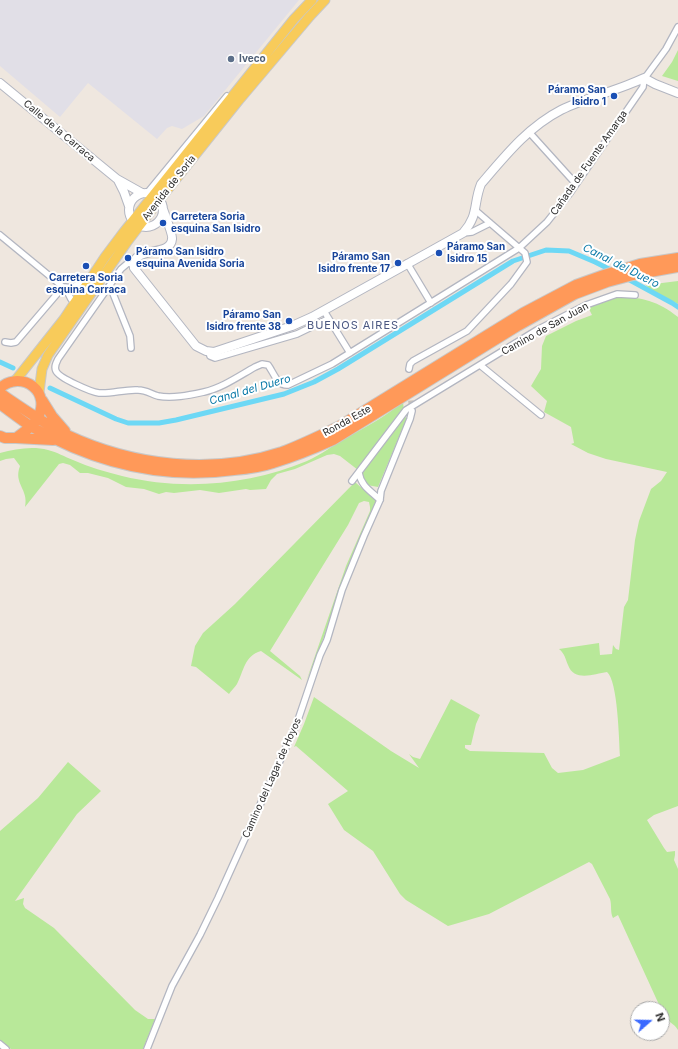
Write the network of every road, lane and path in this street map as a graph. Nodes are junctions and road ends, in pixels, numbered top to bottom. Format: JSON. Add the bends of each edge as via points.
{"nodes":[{"id":1,"x":306,"y":0,"type":"edge"},
{"id":2,"x":312,"y":0,"type":"edge"},
{"id":3,"x":325,"y":0,"type":"edge"},
{"id":4,"x":678,"y":27,"type":"edge"},
{"id":5,"x":644,"y":78,"type":"junction"},
{"id":6,"x":0,"y":83,"type":"edge"},
{"id":7,"x":678,"y":93,"type":"edge"},
{"id":8,"x":529,"y":132,"type":"junction"},
{"id":9,"x":117,"y":179,"type":"junction"},
{"id":10,"x":576,"y":184,"type":"junction"},
{"id":11,"x":151,"y":194,"type":"junction"},
{"id":12,"x":129,"y":206,"type":"junction"},
{"id":13,"x":163,"y":209,"type":"junction"},
{"id":14,"x":475,"y":210,"type":"junction"},
{"id":15,"x":490,"y":223,"type":"junction"},
{"id":16,"x":136,"y":224,"type":"junction"},
{"id":17,"x":153,"y":226,"type":"junction"},
{"id":18,"x":171,"y":232,"type":"junction"},
{"id":19,"x":463,"y":233,"type":"junction"},
{"id":20,"x":0,"y":235,"type":"edge"},
{"id":21,"x":519,"y":248,"type":"junction"},
{"id":22,"x":678,"y":258,"type":"edge"},
{"id":23,"x":407,"y":263,"type":"junction"},
{"id":24,"x":134,"y":264,"type":"junction"},
{"id":25,"x":678,"y":267,"type":"edge"},
{"id":26,"x":631,"y":271,"type":"junction"},
{"id":27,"x":605,"y":278,"type":"junction"},
{"id":28,"x":82,"y":281,"type":"dead end"},
{"id":29,"x":110,"y":286,"type":"junction"},
{"id":30,"x":63,"y":287,"type":"junction"},
{"id":31,"x":635,"y":295,"type":"dead end"},
{"id":32,"x":71,"y":299,"type":"dead end"},
{"id":33,"x":431,"y":303,"type":"junction"},
{"id":34,"x":324,"y":311,"type":"junction"},
{"id":35,"x":328,"y":319,"type":"junction"},
{"id":36,"x":5,"y":342,"type":"dead end"},
{"id":37,"x":131,"y":348,"type":"dead end"},
{"id":38,"x":209,"y":351,"type":"junction"},
{"id":39,"x":350,"y":353,"type":"junction"},
{"id":40,"x":480,"y":365,"type":"junction"},
{"id":41,"x":409,"y":369,"type":"dead end"},
{"id":42,"x":6,"y":383,"type":"edge"},
{"id":43,"x":0,"y":393,"type":"edge"},
{"id":44,"x":40,"y":396,"type":"junction"},
{"id":45,"x":0,"y":404,"type":"edge"},
{"id":46,"x":412,"y":411,"type":"tunnel mouth"},
{"id":47,"x":541,"y":415,"type":"dead end"},
{"id":48,"x":34,"y":422,"type":"junction"},
{"id":49,"x":67,"y":435,"type":"junction"},
{"id":50,"x":2,"y":438,"type":"edge"},
{"id":51,"x":16,"y":438,"type":"junction"},
{"id":52,"x":58,"y":441,"type":"junction"},
{"id":53,"x":359,"y":473,"type":"junction"},
{"id":54,"x":352,"y":481,"type":"dead end"},
{"id":55,"x":380,"y":500,"type":"junction"},
{"id":56,"x":0,"y":1044,"type":"edge"},
{"id":57,"x":6,"y":1049,"type":"edge"},
{"id":58,"x":147,"y":1049,"type":"edge"}],
"edges":[{"from":1,"to":11,"type":"street","name":"Avenida de Soria"},
{"from":2,"to":11,"type":"main road","name":"Avenida de Soria"},
{"from":3,"to":11,"type":"main road","name":"Avenida de Soria","via":[[239,100]]},
{"from":4,"to":5,"type":"street","name":"Cañada de Fuente Amarga","via":[[666,49]]},
{"from":5,"to":7,"type":"street"},
{"from":5,"to":8,"type":"street","via":[[562,110]]},
{"from":5,"to":10,"type":"street","name":"Cañada de Fuente Amarga","via":[[643,87]]},
{"from":6,"to":9,"type":"street","name":"Calle de la Carraca"},
{"from":8,"to":10,"type":"street"},
{"from":8,"to":14,"type":"street","via":[[517,142],[482,184]]},
{"from":9,"to":11,"type":"street","name":"Calle de la Carraca"},
{"from":9,"to":12,"type":"street","name":"Calle de la Carraca"},
{"from":10,"to":21,"type":"street","name":"Cañada de Fuente Amarga","via":[[547,222]]},
{"from":11,"to":12,"type":"street","via":[[133,198]]},
{"from":11,"to":13,"type":"street","via":[[163,205]]},
{"from":11,"to":16,"type":"main road","name":"Avenida de Soria"},
{"from":12,"to":16,"type":"street","name":"Calle de la Carraca","via":[[129,212]]},
{"from":13,"to":17,"type":"street","via":[[161,218]]},
{"from":13,"to":18,"type":"street"},
{"from":14,"to":15,"type":"street"},
{"from":14,"to":19,"type":"street","via":[[470,224]]},
{"from":15,"to":19,"type":"street","via":[[472,232]]},
{"from":15,"to":21,"type":"street"},
{"from":16,"to":17,"type":"street"},
{"from":16,"to":42,"type":"main road","name":"Avenida de Soria","via":[[105,257],[64,319]]},
{"from":16,"to":44,"type":"main road","name":"Avenida de Soria","via":[[48,355],[42,369]]},
{"from":17,"to":18,"type":"street"},
{"from":18,"to":24,"type":"street","via":[[172,240],[169,246],[141,254]]},
{"from":19,"to":23,"type":"street"},
{"from":20,"to":30,"type":"street"},
{"from":21,"to":33,"type":"street","name":"Cañada de Fuente Amarga"},
{"from":21,"to":41,"type":"street","via":[[525,253],[527,262],[511,284],[467,331],[413,361]]},
{"from":22,"to":26,"type":"highway","name":"Ronda Este"},
{"from":23,"to":33,"type":"street"},
{"from":23,"to":34,"type":"street"},
{"from":24,"to":29,"type":"street","name":"Cañada de Fuente Amarga","via":[[128,264],[121,269]]},
{"from":24,"to":38,"type":"street","via":[[134,268],[196,346]]},
{"from":25,"to":26,"type":"highway","name":"Ronda Este"},
{"from":26,"to":27,"type":"highway","name":"Ronda Este"},
{"from":27,"to":49,"type":"highway","name":"Ronda Este","via":[[576,285],[522,313],[338,427],[282,452],[230,462],[169,463],[133,458]]},
{"from":27,"to":52,"type":"highway","name":"Ronda Este","via":[[546,309],[332,440],[272,464],[213,473],[152,470],[119,464]]},
{"from":28,"to":30,"type":"street","via":[[72,288]]},
{"from":29,"to":37,"type":"street","via":[[130,336]]},
{"from":29,"to":39,"type":"street","name":"Cañada de Fuente Amarga","via":[[58,360],[56,367],[59,375],[98,393],[136,389],[171,397],[202,392],[216,388],[262,364],[268,365],[282,386],[317,372]]},
{"from":30,"to":32,"type":"street"},
{"from":30,"to":36,"type":"street","via":[[16,342]]},
{"from":31,"to":40,"type":"street","name":"Camino de San Juan","via":[[617,294],[586,305],[537,330]]},
{"from":33,"to":39,"type":"street","name":"Cañada de Fuente Amarga"},
{"from":34,"to":35,"type":"street"},
{"from":34,"to":38,"type":"street","via":[[292,326]]},
{"from":35,"to":38,"type":"street","via":[[297,334],[215,358],[210,356]]},
{"from":35,"to":39,"type":"street"},
{"from":40,"to":47,"type":"street"},
{"from":40,"to":53,"type":"street","name":"Camino de San Juan","via":[[406,410]]},
{"from":42,"to":44,"type":"highway","via":[[28,383]]},
{"from":43,"to":48,"type":"highway","name":"Ronda Este"},
{"from":44,"to":48,"type":"highway","via":[[40,410]]},
{"from":44,"to":49,"type":"highway"},
{"from":45,"to":48,"type":"highway","name":"Ronda Este"},
{"from":46,"to":55,"type":"street","name":"Camino del Lagar de Hoyos","via":[[381,491]]},
{"from":48,"to":49,"type":"highway","name":"Ronda Este"},
{"from":48,"to":51,"type":"highway"},
{"from":48,"to":52,"type":"highway","name":"Ronda Este"},
{"from":50,"to":51,"type":"highway"},
{"from":51,"to":52,"type":"highway"},
{"from":53,"to":54,"type":"street","name":"Camino de San Juan"},
{"from":53,"to":55,"type":"street","via":[[364,486]]},
{"from":55,"to":58,"type":"street","name":"Camino del Lagar de Hoyos","via":[[342,590],[297,723],[218,898],[172,986]]},
{"from":56,"to":57,"type":"street"}]}
